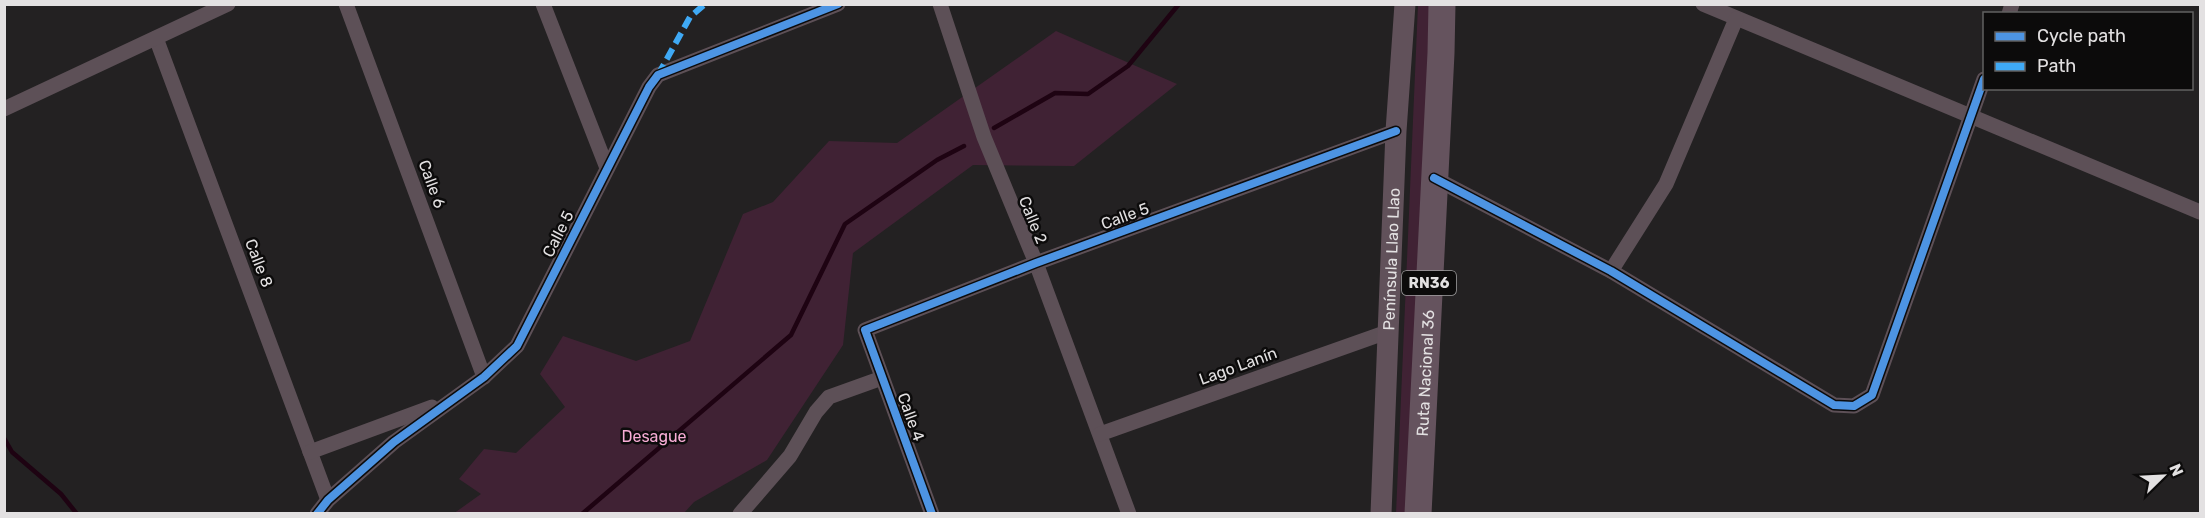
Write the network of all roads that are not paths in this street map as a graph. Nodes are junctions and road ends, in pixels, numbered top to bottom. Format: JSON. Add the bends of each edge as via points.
{"nodes":[{"id":1,"x":228,"y":4,"type":"edge"},
{"id":2,"x":346,"y":4,"type":"edge"},
{"id":3,"x":543,"y":4,"type":"edge"},
{"id":4,"x":838,"y":4,"type":"edge"},
{"id":5,"x":940,"y":4,"type":"edge"},
{"id":6,"x":1405,"y":4,"type":"edge"},
{"id":7,"x":1442,"y":4,"type":"edge"},
{"id":8,"x":1448,"y":4,"type":"edge"},
{"id":9,"x":1703,"y":4,"type":"edge"},
{"id":10,"x":1736,"y":19,"type":"junction"},
{"id":11,"x":156,"y":38,"type":"junction"},
{"id":12,"x":1441,"y":53,"type":"junction"},
{"id":13,"x":1983,"y":82,"type":"edge"},
{"id":14,"x":4,"y":109,"type":"edge"},
{"id":15,"x":1971,"y":116,"type":"junction"},
{"id":16,"x":1396,"y":131,"type":"junction"},
{"id":17,"x":607,"y":168,"type":"junction"},
{"id":18,"x":1434,"y":178,"type":"junction"},
{"id":19,"x":2200,"y":212,"type":"edge"},
{"id":20,"x":1036,"y":263,"type":"junction"},
{"id":21,"x":1611,"y":271,"type":"junction"},
{"id":22,"x":865,"y":330,"type":"joint"},
{"id":23,"x":1388,"y":332,"type":"junction"},
{"id":24,"x":484,"y":377,"type":"junction"},
{"id":25,"x":882,"y":378,"type":"junction"},
{"id":26,"x":452,"y":400,"type":"junction"},
{"id":27,"x":1100,"y":434,"type":"junction"},
{"id":28,"x":310,"y":452,"type":"junction"},
{"id":29,"x":328,"y":500,"type":"junction"},
{"id":30,"x":317,"y":513,"type":"edge"},
{"id":31,"x":740,"y":513,"type":"edge"},
{"id":32,"x":932,"y":513,"type":"edge"},
{"id":33,"x":1129,"y":513,"type":"edge"},
{"id":34,"x":1381,"y":513,"type":"edge"},
{"id":35,"x":1419,"y":513,"type":"edge"}],
"edges":[{"from":1,"to":11,"type":"street"},
{"from":2,"to":24,"type":"street","name":"Calle 6"},
{"from":3,"to":17,"type":"street"},
{"from":4,"to":17,"type":"street","name":"Calle 5","via":[[658,75]]},
{"from":5,"to":20,"type":"street","name":"Calle 2","via":[[984,137]]},
{"from":6,"to":16,"type":"main road","name":"Península Llao Llao"},
{"from":7,"to":12,"type":"highway","name":"Ruta Nacional 36","number":"RN36"},
{"from":8,"to":12,"type":"highway","name":"Ruta Nacional 36","number":"RN36"},
{"from":9,"to":10,"type":"street"},
{"from":10,"to":15,"type":"street"},
{"from":10,"to":21,"type":"street","via":[[1666,184]]},
{"from":11,"to":14,"type":"street"},
{"from":11,"to":28,"type":"street","name":"Calle 8"},
{"from":12,"to":18,"type":"highway","name":"Ruta Nacional 36","number":"RN36"},
{"from":13,"to":15,"type":"street"},
{"from":15,"to":19,"type":"street"},
{"from":15,"to":21,"type":"street","via":[[1872,395],[1854,406],[1834,405]]},
{"from":16,"to":20,"type":"street","name":"Calle 5"},
{"from":16,"to":23,"type":"main road","name":"Península Llao Llao"},
{"from":17,"to":24,"type":"street","name":"Calle 5","via":[[518,346]]},
{"from":18,"to":21,"type":"street"},
{"from":18,"to":35,"type":"highway","name":"Ruta Nacional 36","number":"RN36"},
{"from":20,"to":22,"type":"street","name":"Calle 5"},
{"from":20,"to":27,"type":"street","name":"Calle 2"},
{"from":22,"to":25,"type":"street","name":"Calle 4"},
{"from":23,"to":27,"type":"street","name":"Lago Lanín"},
{"from":23,"to":34,"type":"main road","name":"Península Llao Llao"},
{"from":24,"to":26,"type":"street","name":"Calle 5"},
{"from":25,"to":31,"type":"street","via":[[829,397],[790,456]]},
{"from":25,"to":32,"type":"street","name":"Calle 4"},
{"from":26,"to":28,"type":"street"},
{"from":26,"to":29,"type":"street","name":"Calle 5","via":[[394,442]]},
{"from":27,"to":33,"type":"street","name":"Calle 2"},
{"from":28,"to":29,"type":"street","name":"Calle 8"},
{"from":29,"to":30,"type":"street","name":"Calle 5"}]}
